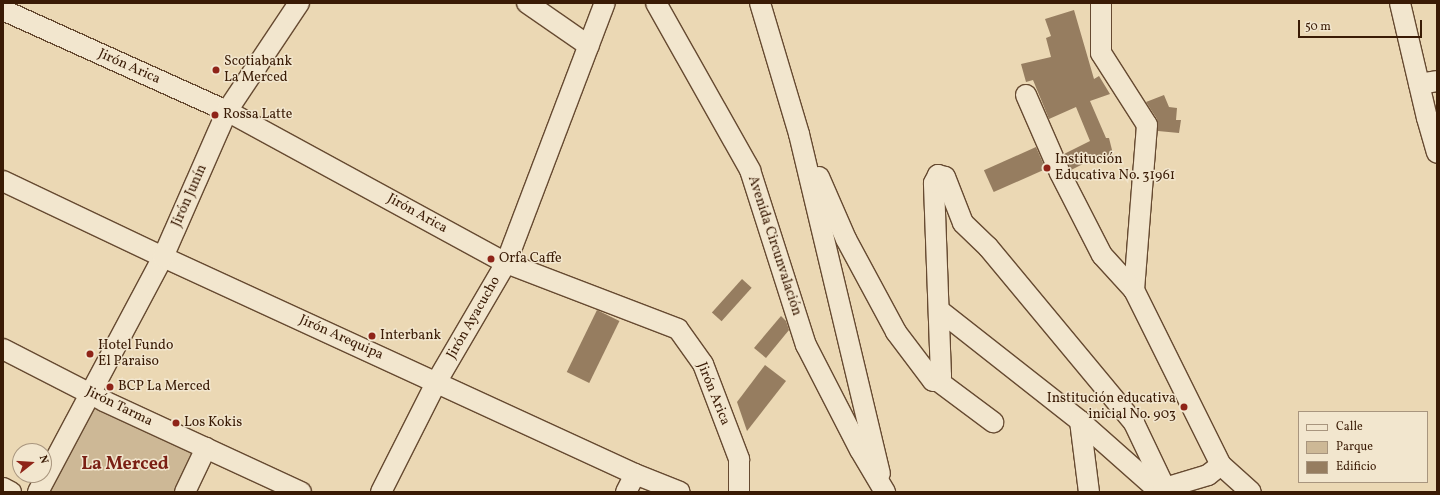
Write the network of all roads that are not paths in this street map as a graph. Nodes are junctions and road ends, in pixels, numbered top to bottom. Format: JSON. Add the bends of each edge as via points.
{"nodes":[{"id":1,"x":298,"y":3,"type":"edge"},
{"id":2,"x":527,"y":3,"type":"edge"},
{"id":3,"x":605,"y":3,"type":"edge"},
{"id":4,"x":656,"y":3,"type":"edge"},
{"id":5,"x":760,"y":3,"type":"edge"},
{"id":6,"x":1101,"y":3,"type":"edge"},
{"id":7,"x":1400,"y":3,"type":"edge"},
{"id":8,"x":3,"y":10,"type":"edge"},
{"id":9,"x":589,"y":46,"type":"junction"},
{"id":10,"x":1428,"y":83,"type":"edge"},
{"id":11,"x":1026,"y":95,"type":"dead end"},
{"id":12,"x":227,"y":111,"type":"junction"},
{"id":13,"x":1437,"y":153,"type":"edge"},
{"id":14,"x":805,"y":158,"type":"junction"},
{"id":15,"x":3,"y":181,"type":"edge"},
{"id":16,"x":163,"y":257,"type":"junction"},
{"id":17,"x":506,"y":263,"type":"junction"},
{"id":18,"x":1134,"y":290,"type":"junction"},
{"id":19,"x":939,"y":310,"type":"junction"},
{"id":20,"x":3,"y":349,"type":"edge"},
{"id":21,"x":437,"y":381,"type":"junction"},
{"id":22,"x":938,"y":381,"type":"junction"},
{"id":23,"x":90,"y":394,"type":"junction"},
{"id":24,"x":1080,"y":421,"type":"junction"},
{"id":25,"x":993,"y":422,"type":"dead end"},
{"id":26,"x":206,"y":448,"type":"junction"},
{"id":27,"x":1221,"y":465,"type":"junction"},
{"id":28,"x":635,"y":474,"type":"junction"},
{"id":29,"x":3,"y":488,"type":"edge"},
{"id":30,"x":1161,"y":490,"type":"edge"},
{"id":31,"x":11,"y":492,"type":"edge"},
{"id":32,"x":38,"y":492,"type":"edge"},
{"id":33,"x":185,"y":492,"type":"edge"},
{"id":34,"x":301,"y":492,"type":"edge"},
{"id":35,"x":380,"y":492,"type":"edge"},
{"id":36,"x":626,"y":492,"type":"edge"},
{"id":37,"x":680,"y":492,"type":"edge"},
{"id":38,"x":739,"y":492,"type":"edge"},
{"id":39,"x":885,"y":492,"type":"edge"},
{"id":40,"x":1089,"y":492,"type":"edge"},
{"id":41,"x":1251,"y":492,"type":"edge"}],
"edges":[{"from":1,"to":12,"type":"street","name":"Jirón Junín"},
{"from":2,"to":9,"type":"street"},
{"from":3,"to":9,"type":"street","name":"Jirón Ayacucho"},
{"from":4,"to":39,"type":"street","name":"Avenida Circunvalación","via":[[750,170],[806,345],[860,450]]},
{"from":5,"to":14,"type":"street"},
{"from":6,"to":18,"type":"street","via":[[1101,53],[1147,125]]},
{"from":7,"to":10,"type":"street"},
{"from":8,"to":12,"type":"street","name":"Jirón Arica"},
{"from":9,"to":17,"type":"street","name":"Jirón Ayacucho"},
{"from":10,"to":13,"type":"street"},
{"from":11,"to":18,"type":"street","via":[[1060,173],[1102,255]]},
{"from":12,"to":16,"type":"street","name":"Jirón Junín"},
{"from":12,"to":17,"type":"street","name":"Jirón Arica"},
{"from":14,"to":22,"type":"street","via":[[818,176],[846,239],[896,332],[933,381]]},
{"from":14,"to":39,"type":"street"},
{"from":15,"to":16,"type":"street","name":"Jirón Arequipa"},
{"from":16,"to":21,"type":"street","name":"Jirón Arequipa"},
{"from":16,"to":23,"type":"street","name":"Jirón Junín"},
{"from":17,"to":21,"type":"street","name":"Jirón Ayacucho"},
{"from":17,"to":38,"type":"street","name":"Jirón Arica","via":[[678,329],[703,364],[739,460]]},
{"from":18,"to":27,"type":"street"},
{"from":19,"to":22,"type":"street","via":[[941,376]]},
{"from":19,"to":24,"type":"street"},
{"from":19,"to":30,"type":"street","via":[[934,183],[938,175],[945,177],[963,223],[988,247],[1134,423]]},
{"from":20,"to":23,"type":"street","name":"Jirón Tarma"},
{"from":21,"to":28,"type":"street","name":"Jirón Arequipa"},
{"from":21,"to":35,"type":"street","name":"Jirón Ayacucho"},
{"from":22,"to":25,"type":"street"},
{"from":23,"to":26,"type":"street","name":"Jirón Tarma"},
{"from":23,"to":32,"type":"street","name":"Jirón Junín"},
{"from":24,"to":30,"type":"street"},
{"from":24,"to":40,"type":"street"},
{"from":26,"to":33,"type":"street"},
{"from":26,"to":34,"type":"street","name":"Jirón Tarma"},
{"from":27,"to":30,"type":"street","via":[[1208,475]]},
{"from":27,"to":41,"type":"street"},
{"from":28,"to":36,"type":"street"},
{"from":28,"to":37,"type":"street","name":"Jirón Arequipa"},
{"from":29,"to":31,"type":"street"}]}
